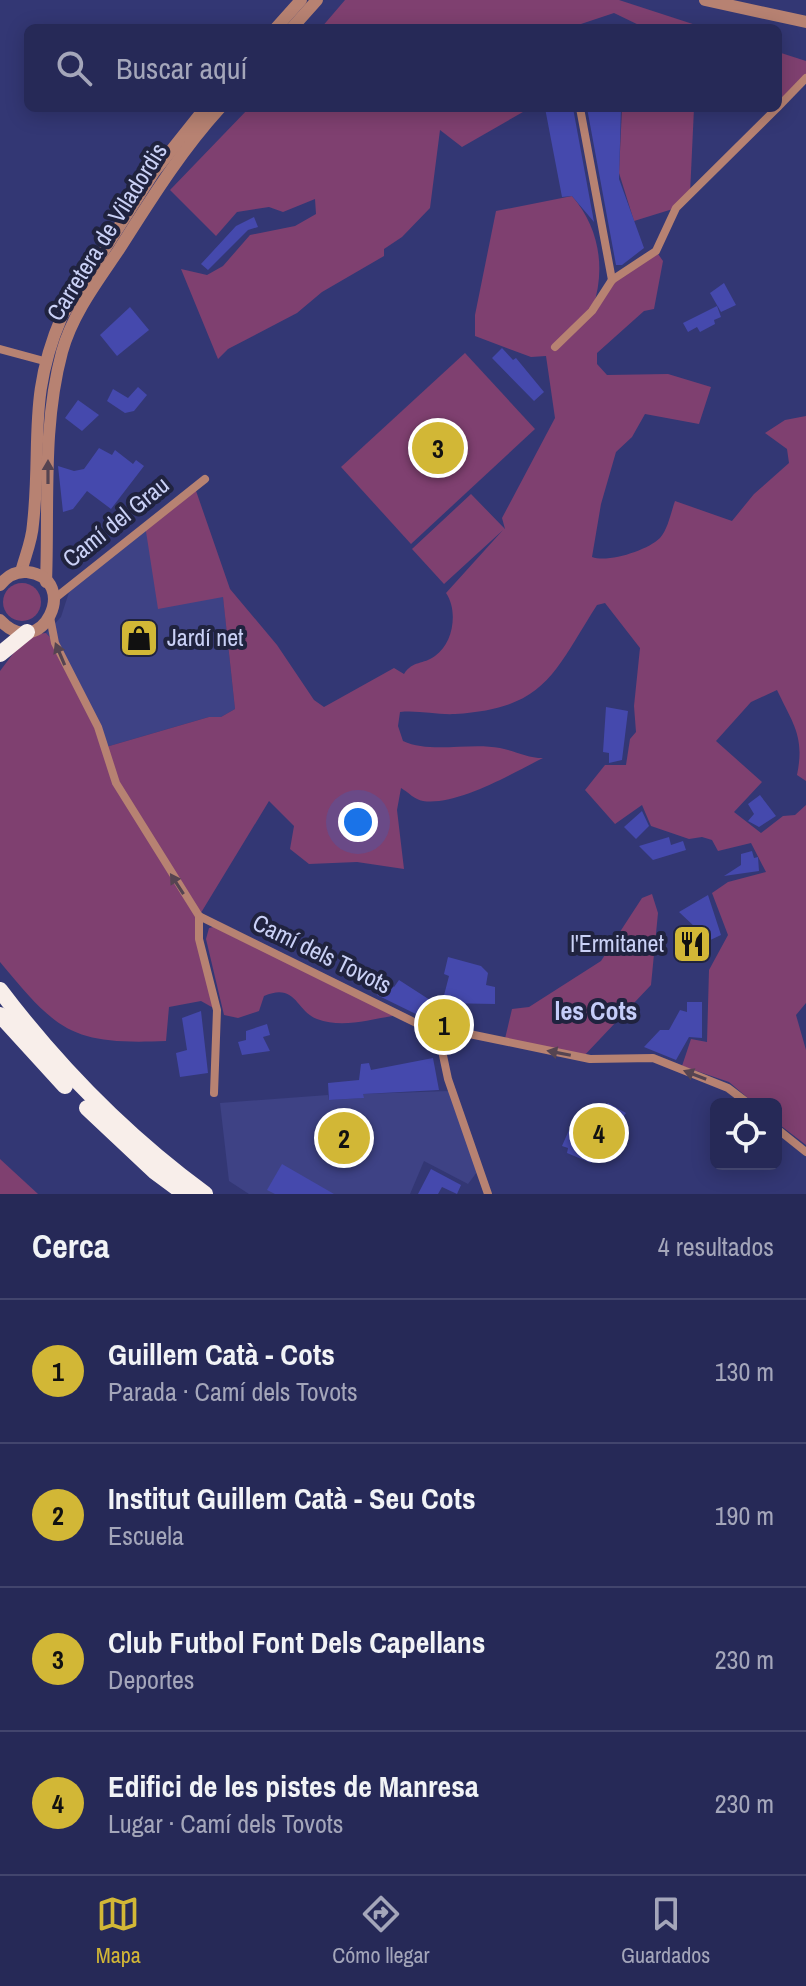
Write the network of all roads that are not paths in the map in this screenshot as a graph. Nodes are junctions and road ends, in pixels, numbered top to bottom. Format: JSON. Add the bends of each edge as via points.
{"nodes":[{"id":1,"x":301,"y":0,"type":"edge"},
{"id":2,"x":317,"y":0,"type":"edge"},
{"id":3,"x":705,"y":0,"type":"edge"},
{"id":4,"x":806,"y":22,"type":"edge"},
{"id":5,"x":280,"y":24,"type":"edge"},
{"id":6,"x":296,"y":24,"type":"edge"},
{"id":7,"x":806,"y":78,"type":"edge"},
{"id":8,"x":782,"y":102,"type":"edge"},
{"id":9,"x":202,"y":112,"type":"edge"},
{"id":10,"x":217,"y":112,"type":"edge"},
{"id":11,"x":581,"y":112,"type":"edge"},
{"id":12,"x":772,"y":112,"type":"edge"},
{"id":13,"x":612,"y":280,"type":"junction"},
{"id":14,"x":555,"y":347,"type":"dead end"},
{"id":15,"x":0,"y":349,"type":"edge"},
{"id":16,"x":44,"y":361,"type":"junction"},
{"id":17,"x":205,"y":479,"type":"dead end"},
{"id":18,"x":21,"y":572,"type":"junction"},
{"id":19,"x":46,"y":582,"type":"junction"},
{"id":20,"x":0,"y":583,"type":"edge"},
{"id":21,"x":54,"y":599,"type":"junction"},
{"id":22,"x":50,"y":617,"type":"junction"},
{"id":23,"x":0,"y":620,"type":"edge"},
{"id":24,"x":22,"y":631,"type":"junction"},
{"id":25,"x":0,"y":644,"type":"edge"},
{"id":26,"x":0,"y":654,"type":"edge"},
{"id":27,"x":199,"y":916,"type":"junction"},
{"id":28,"x":0,"y":990,"type":"edge"},
{"id":29,"x":0,"y":1015,"type":"edge"},
{"id":30,"x":437,"y":1027,"type":"junction"},
{"id":31,"x":214,"y":1093,"type":"dead end"},
{"id":32,"x":741,"y":1098,"type":"edge"},
{"id":33,"x":782,"y":1133,"type":"edge"},
{"id":34,"x":806,"y":1152,"type":"edge"},
{"id":35,"x":185,"y":1194,"type":"edge"},
{"id":36,"x":205,"y":1194,"type":"edge"},
{"id":37,"x":488,"y":1194,"type":"edge"}],
"edges":[{"from":1,"to":5,"type":"street"},
{"from":2,"to":6,"type":"street"},
{"from":3,"to":4,"type":"street"},
{"from":7,"to":8,"type":"street"},
{"from":9,"to":16,"type":"street","name":"Carretera de Viladordis","via":[[154,172],[81,284]]},
{"from":19,"to":10,"type":"street","name":"Carretera de Viladordis","one_way":true,"via":[[48,456],[63,348],[91,291],[162,181]]},
{"from":11,"to":13,"type":"street"},
{"from":12,"to":13,"type":"street","via":[[676,208],[656,251]]},
{"from":13,"to":14,"type":"street","via":[[592,311]]},
{"from":15,"to":16,"type":"street"},
{"from":16,"to":18,"type":"street","name":"Carretera de Viladordis","via":[[36,402],[34,521]]},
{"from":17,"to":21,"type":"street","name":"Camí del Grau"},
{"from":18,"to":19,"type":"street"},
{"from":18,"to":20,"type":"street"},
{"from":19,"to":21,"type":"street"},
{"from":21,"to":22,"type":"street"},
{"from":22,"to":24,"type":"street","via":[[41,627]]},
{"from":27,"to":22,"type":"street","one_way":true,"via":[[116,783],[98,727],[55,643]]},
{"from":23,"to":24,"type":"street"},
{"from":24,"to":25,"type":"street"},
{"from":24,"to":26,"type":"highway"},
{"from":27,"to":30,"type":"street","name":"Camí dels Tovots","via":[[398,1015]]},
{"from":27,"to":31,"type":"street","via":[[199,939],[217,1010]]},
{"from":28,"to":36,"type":"highway","via":[[78,1085]]},
{"from":29,"to":35,"type":"highway","via":[[105,1127]]},
{"from":32,"to":30,"type":"street","name":"Camí dels Tovots","one_way":true,"via":[[653,1058],[590,1059]]},
{"from":30,"to":37,"type":"street","via":[[448,1079]]},
{"from":33,"to":34,"type":"street"}]}
